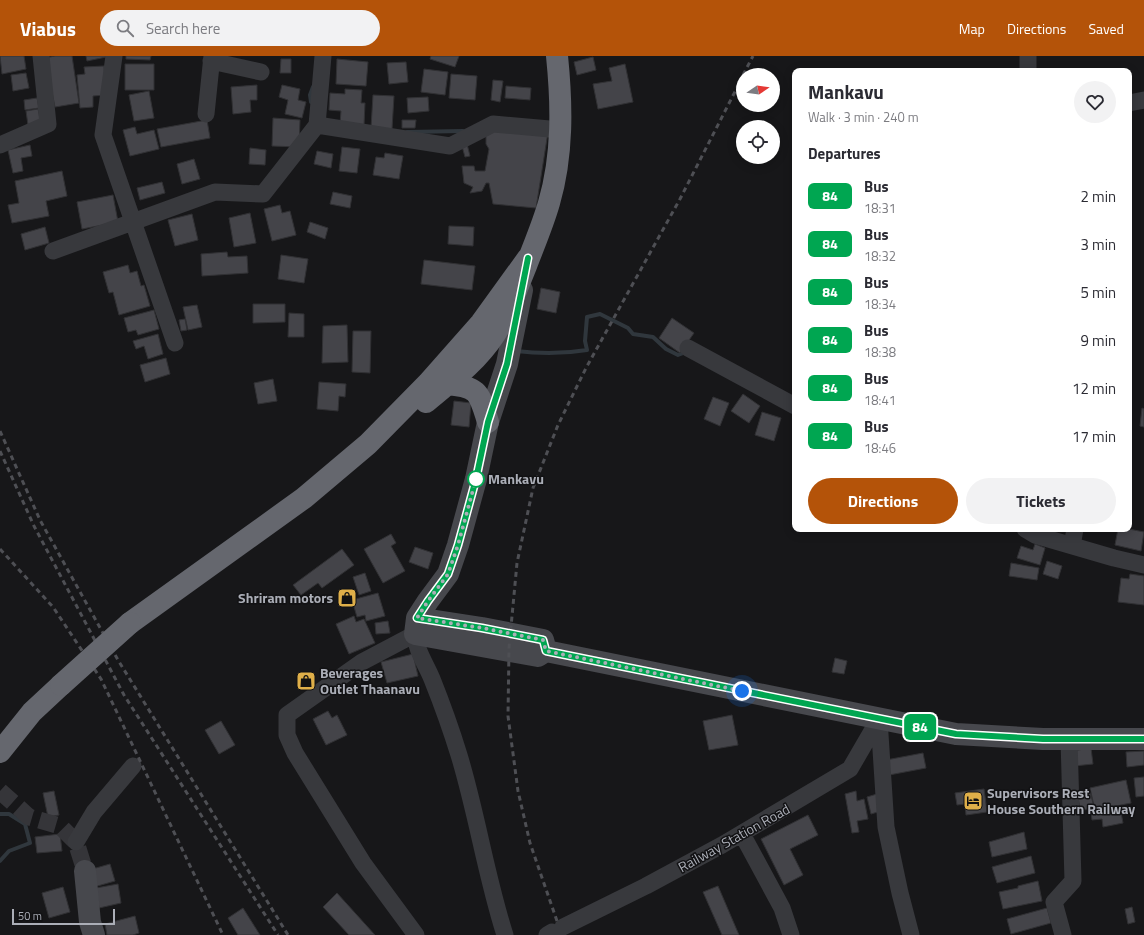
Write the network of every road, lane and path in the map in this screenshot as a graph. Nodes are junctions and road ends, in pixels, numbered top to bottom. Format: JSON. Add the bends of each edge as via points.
{"nodes":[{"id":1,"x":41,"y":56,"type":"edge"},
{"id":2,"x":114,"y":56,"type":"edge"},
{"id":3,"x":323,"y":56,"type":"edge"},
{"id":4,"x":557,"y":56,"type":"edge"},
{"id":5,"x":1028,"y":56,"type":"edge"},
{"id":6,"x":211,"y":58,"type":"edge"},
{"id":7,"x":1028,"y":68,"type":"edge"},
{"id":8,"x":261,"y":72,"type":"dead end"},
{"id":9,"x":1144,"y":100,"type":"edge"},
{"id":10,"x":1132,"y":102,"type":"edge"},
{"id":11,"x":206,"y":114,"type":"dead end"},
{"id":12,"x":316,"y":125,"type":"junction"},
{"id":13,"x":561,"y":130,"type":"junction"},
{"id":14,"x":0,"y":145,"type":"edge"},
{"id":15,"x":132,"y":222,"type":"junction"},
{"id":16,"x":53,"y":251,"type":"dead end"},
{"id":17,"x":528,"y":258,"type":"junction"},
{"id":18,"x":175,"y":343,"type":"dead end"},
{"id":19,"x":688,"y":348,"type":"dead end"},
{"id":20,"x":447,"y":384,"type":"junction"},
{"id":21,"x":792,"y":404,"type":"edge"},
{"id":22,"x":488,"y":422,"type":"junction"},
{"id":23,"x":368,"y":444,"type":"junction"},
{"id":24,"x":1030,"y":532,"type":"edge"},
{"id":25,"x":1074,"y":532,"type":"edge"},
{"id":26,"x":1072,"y":546,"type":"junction"},
{"id":27,"x":1144,"y":565,"type":"edge"},
{"id":28,"x":416,"y":626,"type":"junction"},
{"id":29,"x":879,"y":719,"type":"junction"},
{"id":30,"x":1069,"y":739,"type":"junction"},
{"id":31,"x":1144,"y":739,"type":"edge"},
{"id":32,"x":0,"y":752,"type":"edge"},
{"id":33,"x":133,"y":766,"type":"dead end"},
{"id":34,"x":742,"y":834,"type":"junction"},
{"id":35,"x":76,"y":842,"type":"dead end"},
{"id":36,"x":85,"y":871,"type":"tunnel mouth"},
{"id":37,"x":554,"y":931,"type":"edge"},
{"id":38,"x":94,"y":935,"type":"edge"},
{"id":39,"x":416,"y":935,"type":"edge"},
{"id":40,"x":505,"y":935,"type":"edge"},
{"id":41,"x":791,"y":935,"type":"edge"},
{"id":42,"x":911,"y":935,"type":"edge"},
{"id":43,"x":1063,"y":935,"type":"edge"}],
"edges":[{"from":1,"to":14,"type":"street","via":[[48,124]]},
{"from":2,"to":15,"type":"street","via":[[103,134]]},
{"from":3,"to":12,"type":"street"},
{"from":4,"to":13,"type":"highway"},
{"from":5,"to":7,"type":"street"},
{"from":6,"to":8,"type":"street"},
{"from":6,"to":11,"type":"street"},
{"from":9,"to":10,"type":"street"},
{"from":12,"to":13,"type":"street","via":[[450,146],[493,124]]},
{"from":12,"to":15,"type":"street","via":[[264,194],[215,192]]},
{"from":13,"to":17,"type":"highway","via":[[549,203]]},
{"from":15,"to":16,"type":"street"},
{"from":15,"to":18,"type":"street"},
{"from":17,"to":20,"type":"highway","via":[[515,294],[495,334],[474,361]]},
{"from":17,"to":22,"type":"main road","via":[[507,364]]},
{"from":17,"to":23,"type":"highway","via":[[481,323],[428,383]]},
{"from":19,"to":21,"type":"street"},
{"from":20,"to":22,"type":"highway","via":[[472,389],[480,399]]},
{"from":20,"to":23,"type":"highway"},
{"from":22,"to":28,"type":"main road","via":[[476,479],[448,574],[428,601]]},
{"from":23,"to":32,"type":"highway","bridge":true,"via":[[304,498],[130,623],[32,712]]},
{"from":24,"to":26,"type":"street"},
{"from":25,"to":26,"type":"street"},
{"from":26,"to":27,"type":"street"},
{"from":28,"to":29,"type":"main road","via":[[538,656],[546,651]]},
{"from":28,"to":39,"type":"street","via":[[287,715],[287,734],[295,753],[363,863]]},
{"from":28,"to":40,"type":"street","via":[[415,643],[432,678],[459,756]]},
{"from":29,"to":30,"type":"main road","via":[[956,734]]},
{"from":29,"to":34,"type":"street","name":"Railway Station Road","via":[[850,769]]},
{"from":29,"to":42,"type":"street","via":[[886,828]]},
{"from":30,"to":31,"type":"main road"},
{"from":30,"to":43,"type":"street","via":[[1073,881],[1054,902]]},
{"from":33,"to":35,"type":"street","via":[[94,812]]},
{"from":34,"to":37,"type":"street","name":"Railway Station Road","via":[[646,886]]},
{"from":34,"to":41,"type":"street","via":[[782,908]]},
{"from":36,"to":38,"type":"main road","via":[[90,922]]}]}
